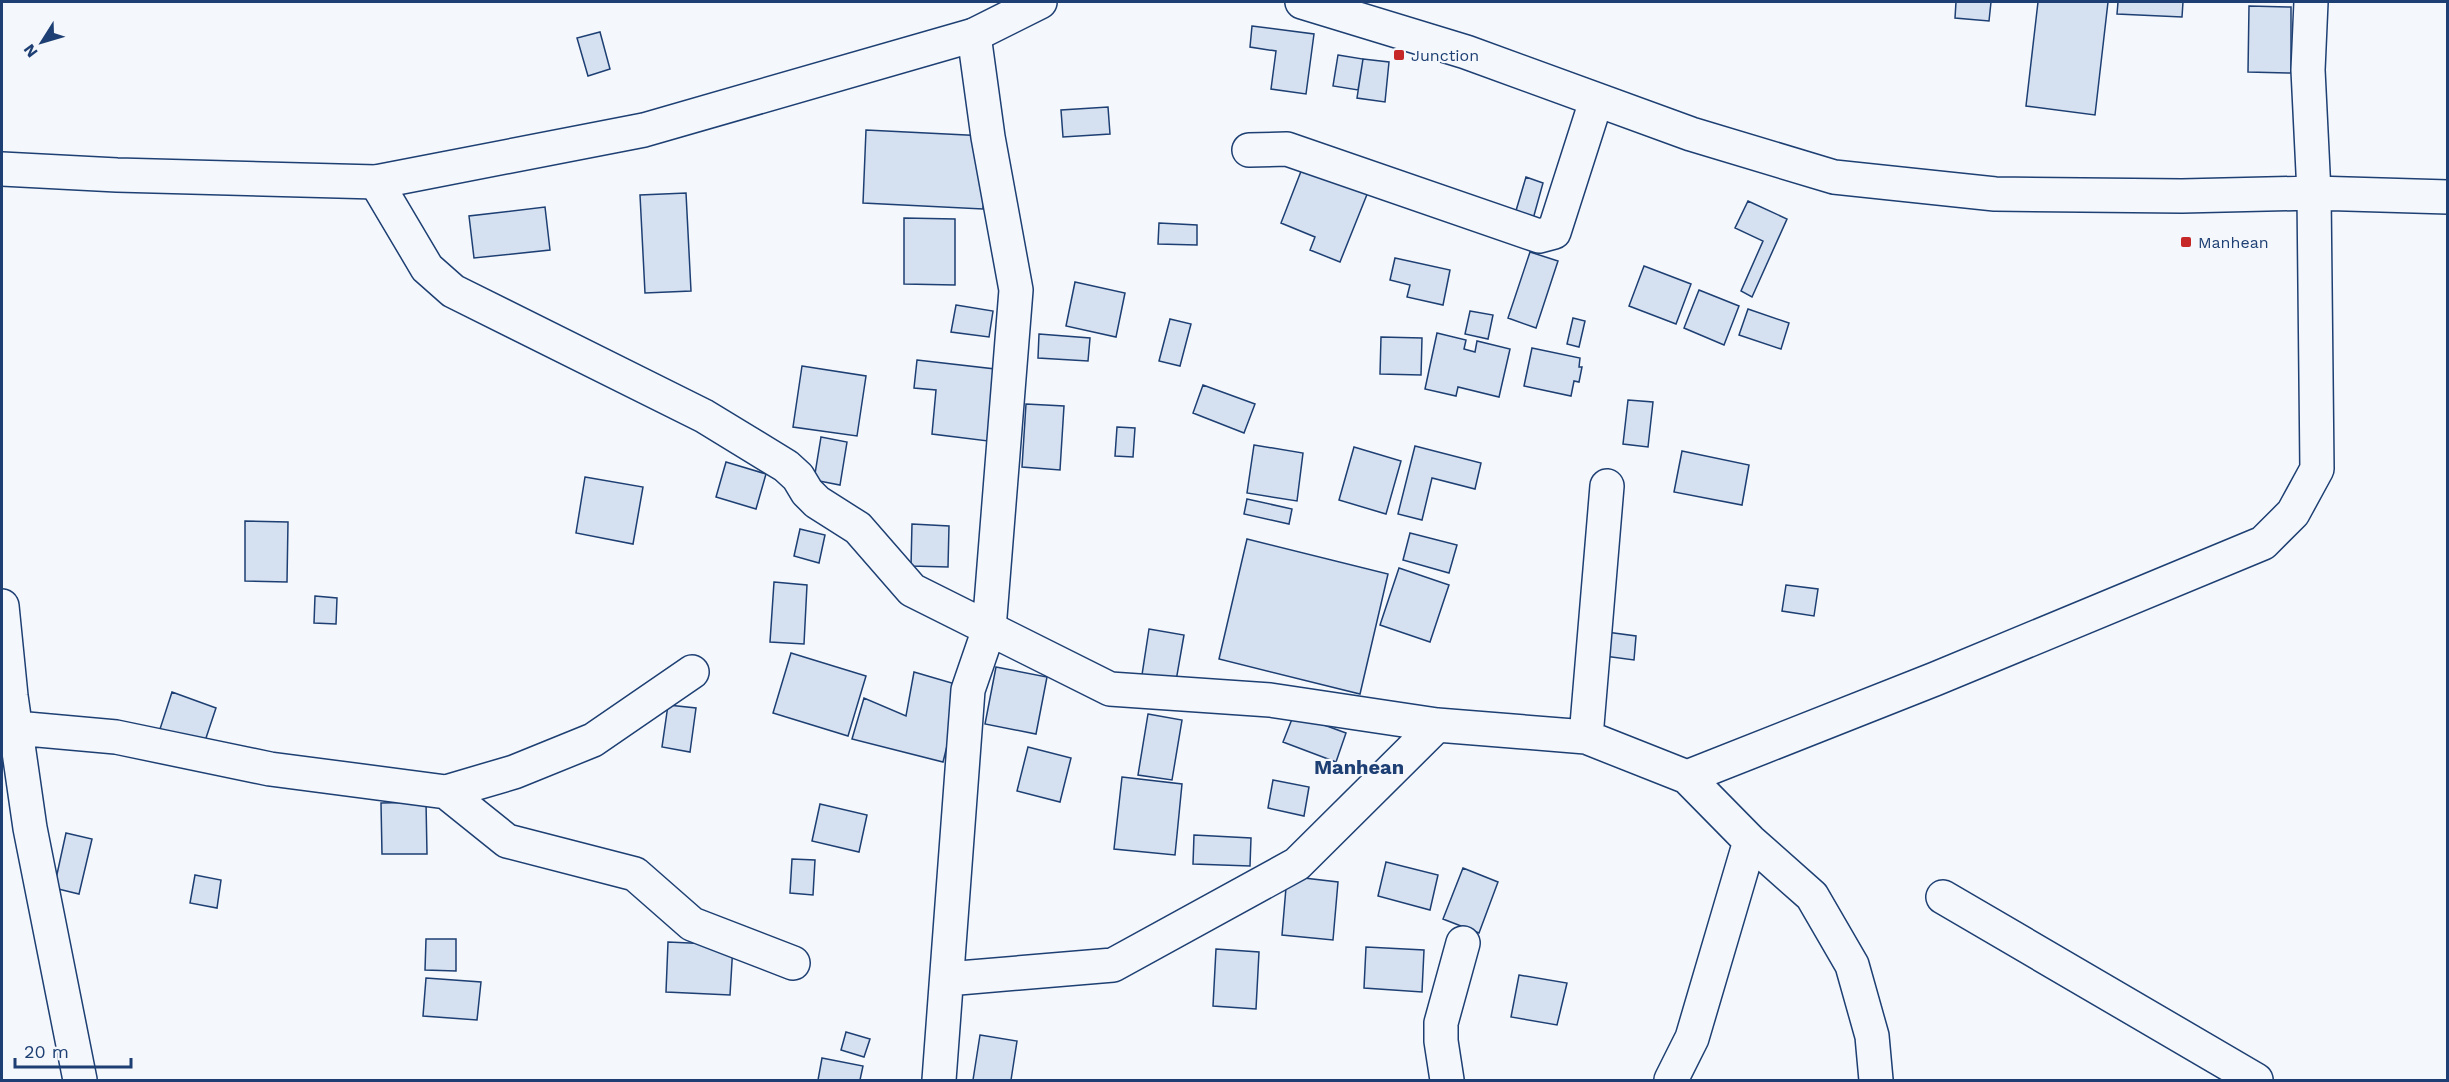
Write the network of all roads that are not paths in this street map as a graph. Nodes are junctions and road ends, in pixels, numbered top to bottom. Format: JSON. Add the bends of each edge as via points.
{"nodes":[{"id":1,"x":1040,"y":2,"type":"edge"},
{"id":2,"x":1302,"y":2,"type":"edge"},
{"id":3,"x":2311,"y":2,"type":"edge"},
{"id":4,"x":974,"y":35,"type":"junction"},
{"id":5,"x":1596,"y":101,"type":"junction"},
{"id":6,"x":1249,"y":150,"type":"dead end"},
{"id":7,"x":2,"y":169,"type":"edge"},
{"id":8,"x":376,"y":182,"type":"junction"},
{"id":9,"x":2313,"y":193,"type":"junction"},
{"id":10,"x":2448,"y":197,"type":"edge"},
{"id":11,"x":1607,"y":486,"type":"dead end"},
{"id":12,"x":2,"y":606,"type":"edge"},
{"id":13,"x":989,"y":629,"type":"junction"},
{"id":14,"x":692,"y":672,"type":"dead end"},
{"id":15,"x":6,"y":696,"type":"edge"},
{"id":16,"x":1437,"y":725,"type":"junction"},
{"id":17,"x":16,"y":728,"type":"junction"},
{"id":18,"x":1586,"y":736,"type":"junction"},
{"id":19,"x":1687,"y":777,"type":"junction"},
{"id":20,"x":446,"y":792,"type":"junction"},
{"id":21,"x":1750,"y":841,"type":"junction"},
{"id":22,"x":1943,"y":897,"type":"dead end"},
{"id":23,"x":1462,"y":943,"type":"dead end"},
{"id":24,"x":793,"y":963,"type":"dead end"},
{"id":25,"x":946,"y":979,"type":"junction"},
{"id":26,"x":80,"y":1080,"type":"edge"},
{"id":27,"x":939,"y":1080,"type":"edge"},
{"id":28,"x":1447,"y":1080,"type":"edge"},
{"id":29,"x":1671,"y":1080,"type":"edge"},
{"id":30,"x":1876,"y":1080,"type":"edge"},
{"id":31,"x":2256,"y":1080,"type":"edge"}],
"edges":[{"from":1,"to":4,"type":"street"},
{"from":2,"to":5,"type":"street","via":[[1466,52]]},
{"from":3,"to":9,"type":"street","via":[[2308,70]]},
{"from":4,"to":8,"type":"street","via":[[644,130]]},
{"from":4,"to":13,"type":"street","via":[[1016,290]]},
{"from":5,"to":6,"type":"street","via":[[1554,232],[1539,236],[1287,149]]},
{"from":5,"to":9,"type":"street","via":[[1834,177],[1995,195]]},
{"from":7,"to":8,"type":"street"},
{"from":8,"to":13,"type":"street","via":[[427,268],[453,291],[704,416],[786,466],[817,502],[858,528],[912,590]]},
{"from":9,"to":10,"type":"street"},
{"from":9,"to":19,"type":"street","via":[[2317,469],[2293,513],[2263,543]]},
{"from":11,"to":18,"type":"street"},
{"from":12,"to":15,"type":"street"},
{"from":13,"to":16,"type":"street","via":[[1110,689],[1270,700]]},
{"from":13,"to":25,"type":"street","via":[[968,690]]},
{"from":14,"to":20,"type":"street","via":[[593,740],[514,772]]},
{"from":15,"to":17,"type":"street"},
{"from":16,"to":18,"type":"street"},
{"from":16,"to":25,"type":"street","via":[[1297,864],[1113,965]]},
{"from":17,"to":20,"type":"street","via":[[116,737],[270,769]]},
{"from":17,"to":26,"type":"street","via":[[30,828]]},
{"from":18,"to":19,"type":"street"},
{"from":19,"to":21,"type":"street"},
{"from":20,"to":24,"type":"street","via":[[507,841],[635,874],[692,924]]},
{"from":21,"to":29,"type":"street","via":[[1692,1038]]},
{"from":21,"to":30,"type":"street","via":[[1812,896],[1851,965],[1872,1036]]},
{"from":22,"to":31,"type":"street"},
{"from":23,"to":28,"type":"street","via":[[1441,1023]]},
{"from":25,"to":27,"type":"street"}]}
